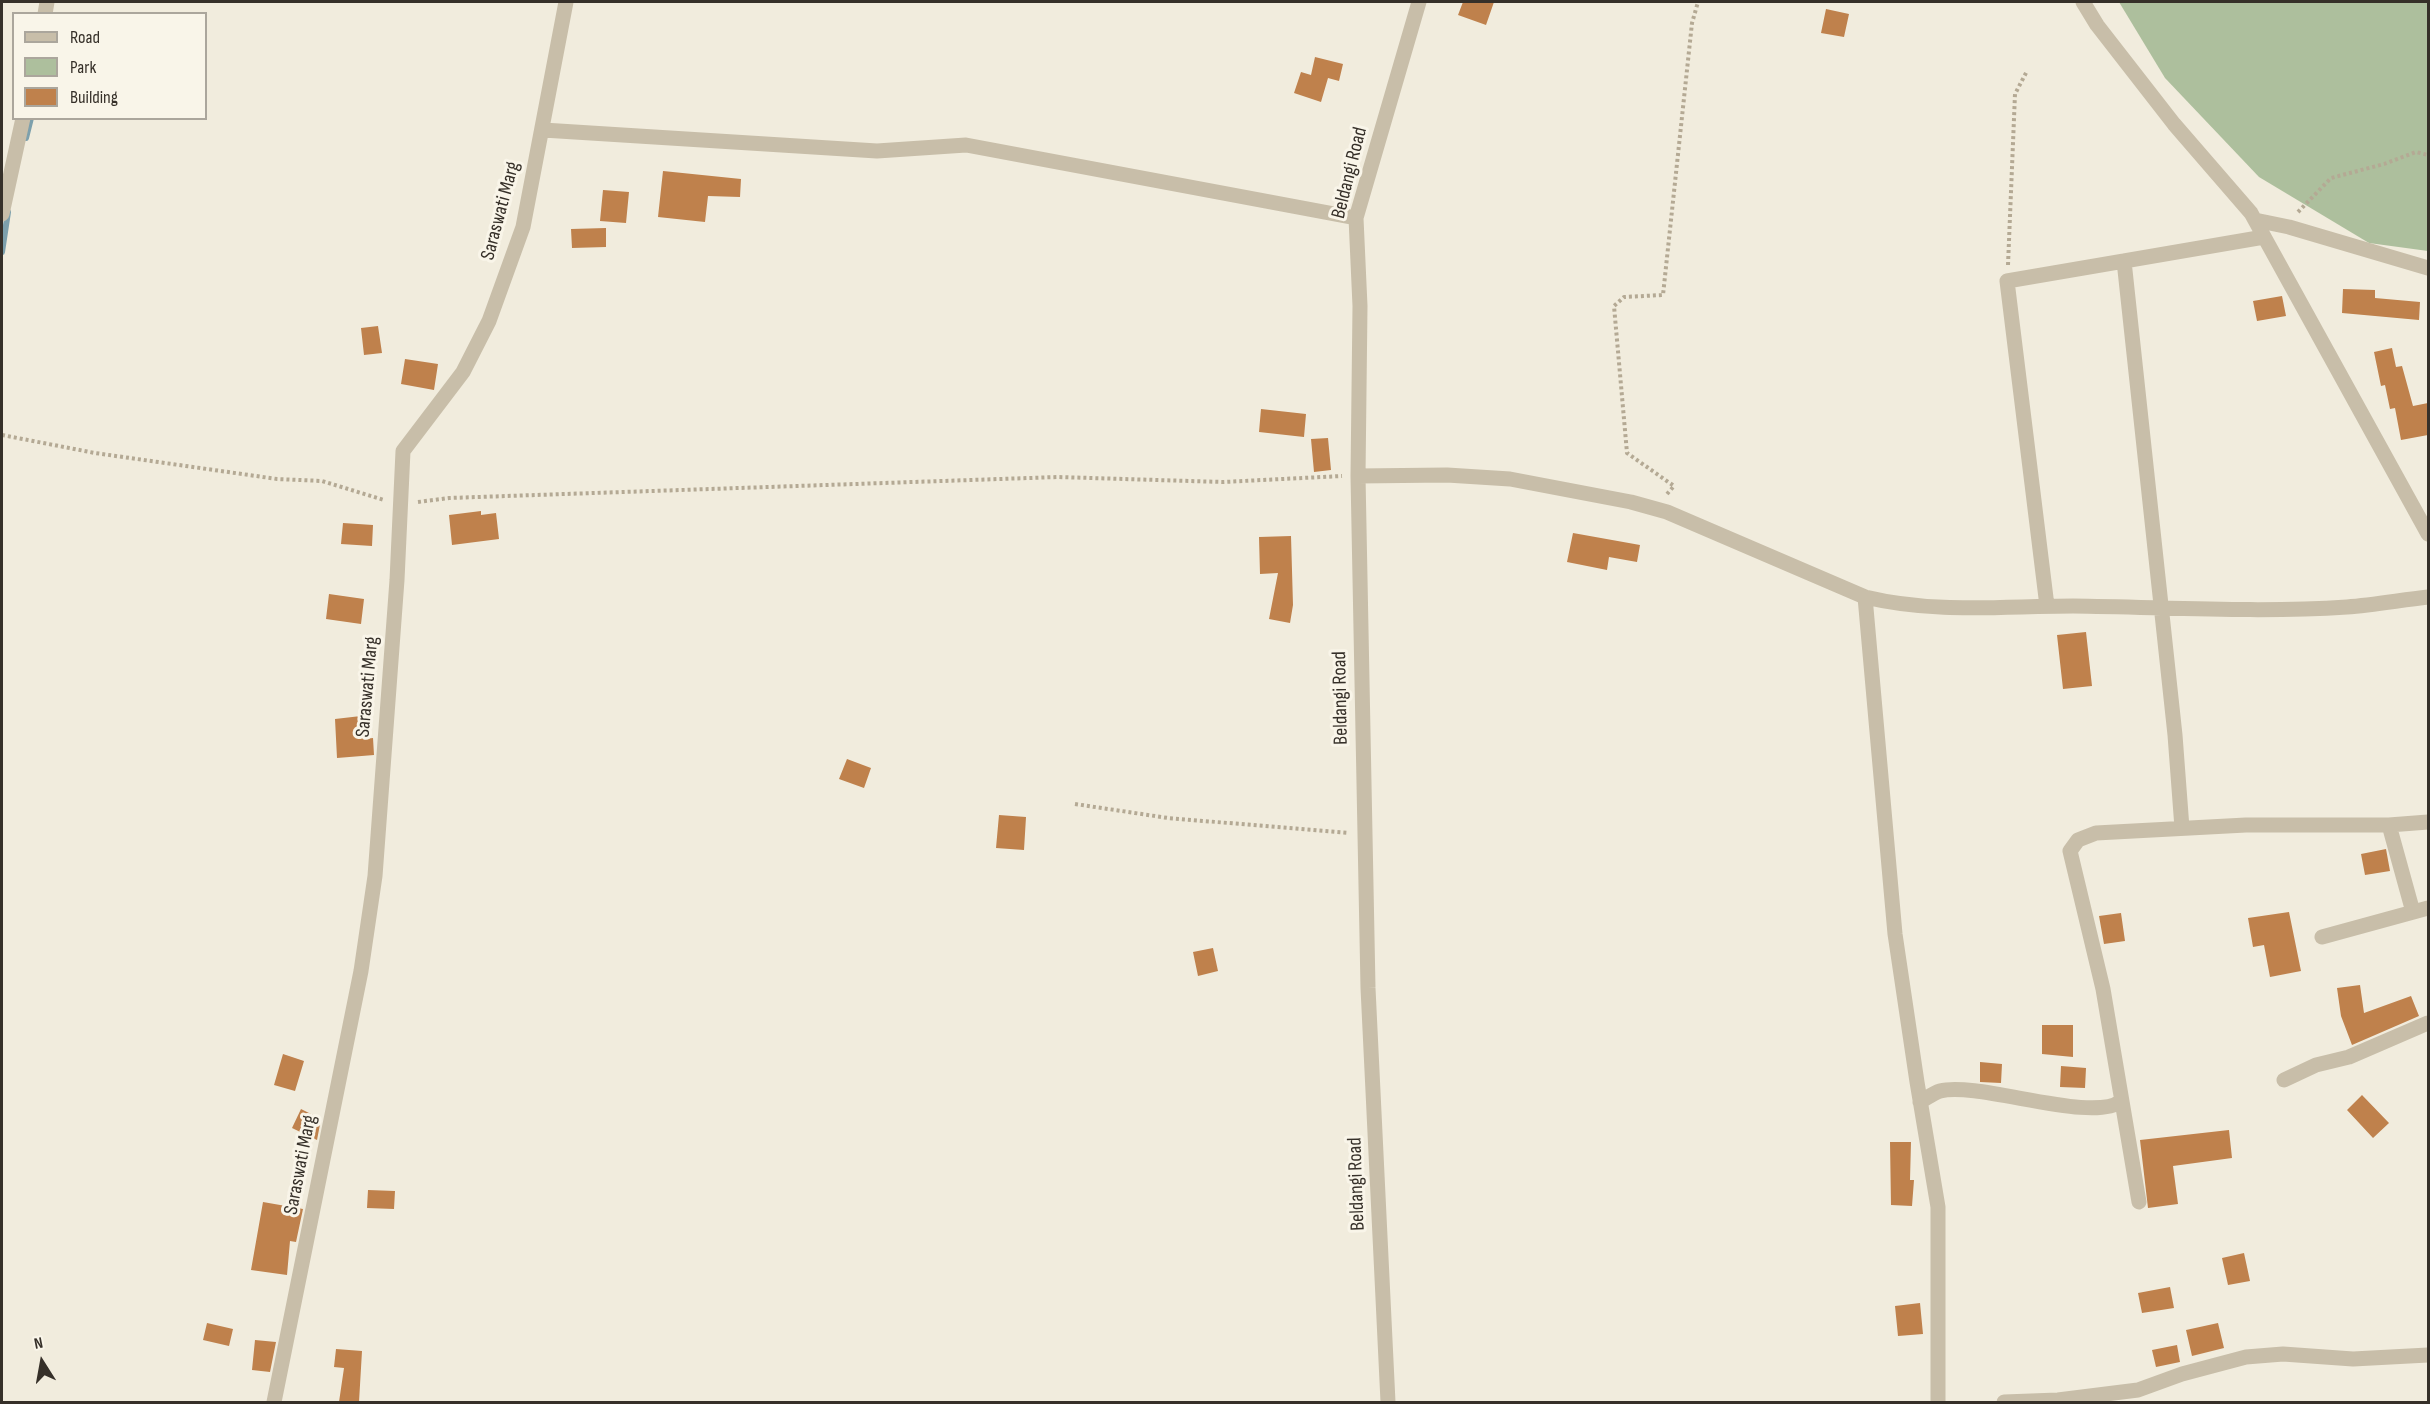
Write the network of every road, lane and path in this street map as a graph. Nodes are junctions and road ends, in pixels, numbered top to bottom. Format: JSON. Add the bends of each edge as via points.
{"nodes":[{"id":1,"x":566,"y":2,"type":"edge"},
{"id":2,"x":1419,"y":2,"type":"edge"},
{"id":3,"x":1698,"y":2,"type":"edge"},
{"id":4,"x":2083,"y":2,"type":"edge"},
{"id":5,"x":2027,"y":71,"type":"dead end"},
{"id":6,"x":23,"y":120,"type":"edge"},
{"id":7,"x":543,"y":130,"type":"junction"},
{"id":8,"x":2428,"y":155,"type":"edge"},
{"id":9,"x":2,"y":214,"type":"edge"},
{"id":10,"x":1356,"y":218,"type":"junction"},
{"id":11,"x":2255,"y":220,"type":"junction"},
{"id":12,"x":2289,"y":227,"type":"junction"},
{"id":13,"x":2264,"y":237,"type":"junction"},
{"id":14,"x":2124,"y":261,"type":"junction"},
{"id":15,"x":2428,"y":268,"type":"edge"},
{"id":16,"x":2007,"y":281,"type":"junction"},
{"id":17,"x":2,"y":435,"type":"edge"},
{"id":18,"x":1358,"y":476,"type":"junction"},
{"id":19,"x":1664,"y":497,"type":"dead end"},
{"id":20,"x":399,"y":505,"type":"junction"},
{"id":21,"x":2428,"y":534,"type":"edge"},
{"id":22,"x":1865,"y":597,"type":"junction"},
{"id":23,"x":2428,"y":597,"type":"edge"},
{"id":24,"x":2047,"y":606,"type":"junction"},
{"id":25,"x":2160,"y":607,"type":"junction"},
{"id":26,"x":1075,"y":804,"type":"dead end"},
{"id":27,"x":2428,"y":822,"type":"edge"},
{"id":28,"x":2389,"y":825,"type":"junction"},
{"id":29,"x":2181,"y":828,"type":"junction"},
{"id":30,"x":1365,"y":834,"type":"junction"},
{"id":31,"x":2428,"y":908,"type":"edge"},
{"id":32,"x":2413,"y":912,"type":"junction"},
{"id":33,"x":2322,"y":937,"type":"dead end"},
{"id":34,"x":2428,"y":1023,"type":"edge"},
{"id":35,"x":2284,"y":1080,"type":"dead end"},
{"id":36,"x":2121,"y":1101,"type":"junction"},
{"id":37,"x":1920,"y":1102,"type":"junction"},
{"id":38,"x":2139,"y":1202,"type":"dead end"},
{"id":39,"x":2428,"y":1355,"type":"edge"},
{"id":40,"x":274,"y":1402,"type":"edge"},
{"id":41,"x":1388,"y":1402,"type":"edge"},
{"id":42,"x":1938,"y":1402,"type":"edge"},
{"id":43,"x":2004,"y":1402,"type":"edge"}],
"edges":[{"from":1,"to":7,"type":"street","name":"Saraswati Marg"},
{"from":2,"to":10,"type":"street","name":"Beldangi Road"},
{"from":3,"to":19,"type":"path","via":[[1691,33],[1663,295],[1624,297],[1614,306],[1627,453],[1674,486]]},
{"from":4,"to":11,"type":"street","via":[[2174,124]]},
{"from":5,"to":16,"type":"path","via":[[2015,94]]},
{"from":6,"to":9,"type":"street"},
{"from":7,"to":10,"type":"street","via":[[877,151],[966,145]]},
{"from":7,"to":20,"type":"street","name":"Saraswati Marg","via":[[523,227],[489,321],[464,372],[403,451]]},
{"from":8,"to":12,"type":"path","via":[[2415,152],[2331,178],[2300,207]]},
{"from":10,"to":18,"type":"street","name":"Beldangi Road","via":[[1360,306]]},
{"from":11,"to":12,"type":"street"},
{"from":11,"to":13,"type":"street"},
{"from":12,"to":15,"type":"street"},
{"from":13,"to":14,"type":"street"},
{"from":13,"to":21,"type":"street"},
{"from":14,"to":16,"type":"street"},
{"from":14,"to":25,"type":"street"},
{"from":16,"to":24,"type":"street"},
{"from":17,"to":20,"type":"path","via":[[95,453],[277,479],[322,481]]},
{"from":18,"to":20,"type":"path","via":[[1223,482],[1058,477],[449,498]]},
{"from":18,"to":22,"type":"street","via":[[1510,479],[1631,502],[1667,512]]},
{"from":18,"to":30,"type":"street","name":"Beldangi Road"},
{"from":20,"to":40,"type":"street","name":"Saraswati Marg","via":[[375,876],[361,971]]},
{"from":22,"to":24,"type":"street","via":[[1943,610]]},
{"from":22,"to":37,"type":"street","via":[[1895,934]]},
{"from":23,"to":25,"type":"street","via":[[2347,607],[2244,610]]},
{"from":24,"to":25,"type":"street"},
{"from":25,"to":29,"type":"street"},
{"from":26,"to":30,"type":"path","via":[[1168,818]]},
{"from":27,"to":28,"type":"street"},
{"from":28,"to":29,"type":"street"},
{"from":28,"to":32,"type":"street"},
{"from":29,"to":36,"type":"street","via":[[2096,833],[2078,840],[2070,851],[2103,989]]},
{"from":30,"to":41,"type":"street","name":"Beldangi Road","via":[[1368,988]]},
{"from":31,"to":32,"type":"street"},
{"from":32,"to":33,"type":"street"},
{"from":34,"to":35,"type":"street"},
{"from":36,"to":37,"type":"street","via":[[2105,1108],[1961,1090],[1940,1091]]},
{"from":36,"to":38,"type":"street"},
{"from":37,"to":42,"type":"street","via":[[1938,1207]]},
{"from":39,"to":43,"type":"street","via":[[2353,1359],[2283,1354],[2246,1357],[2138,1390]]}]}
